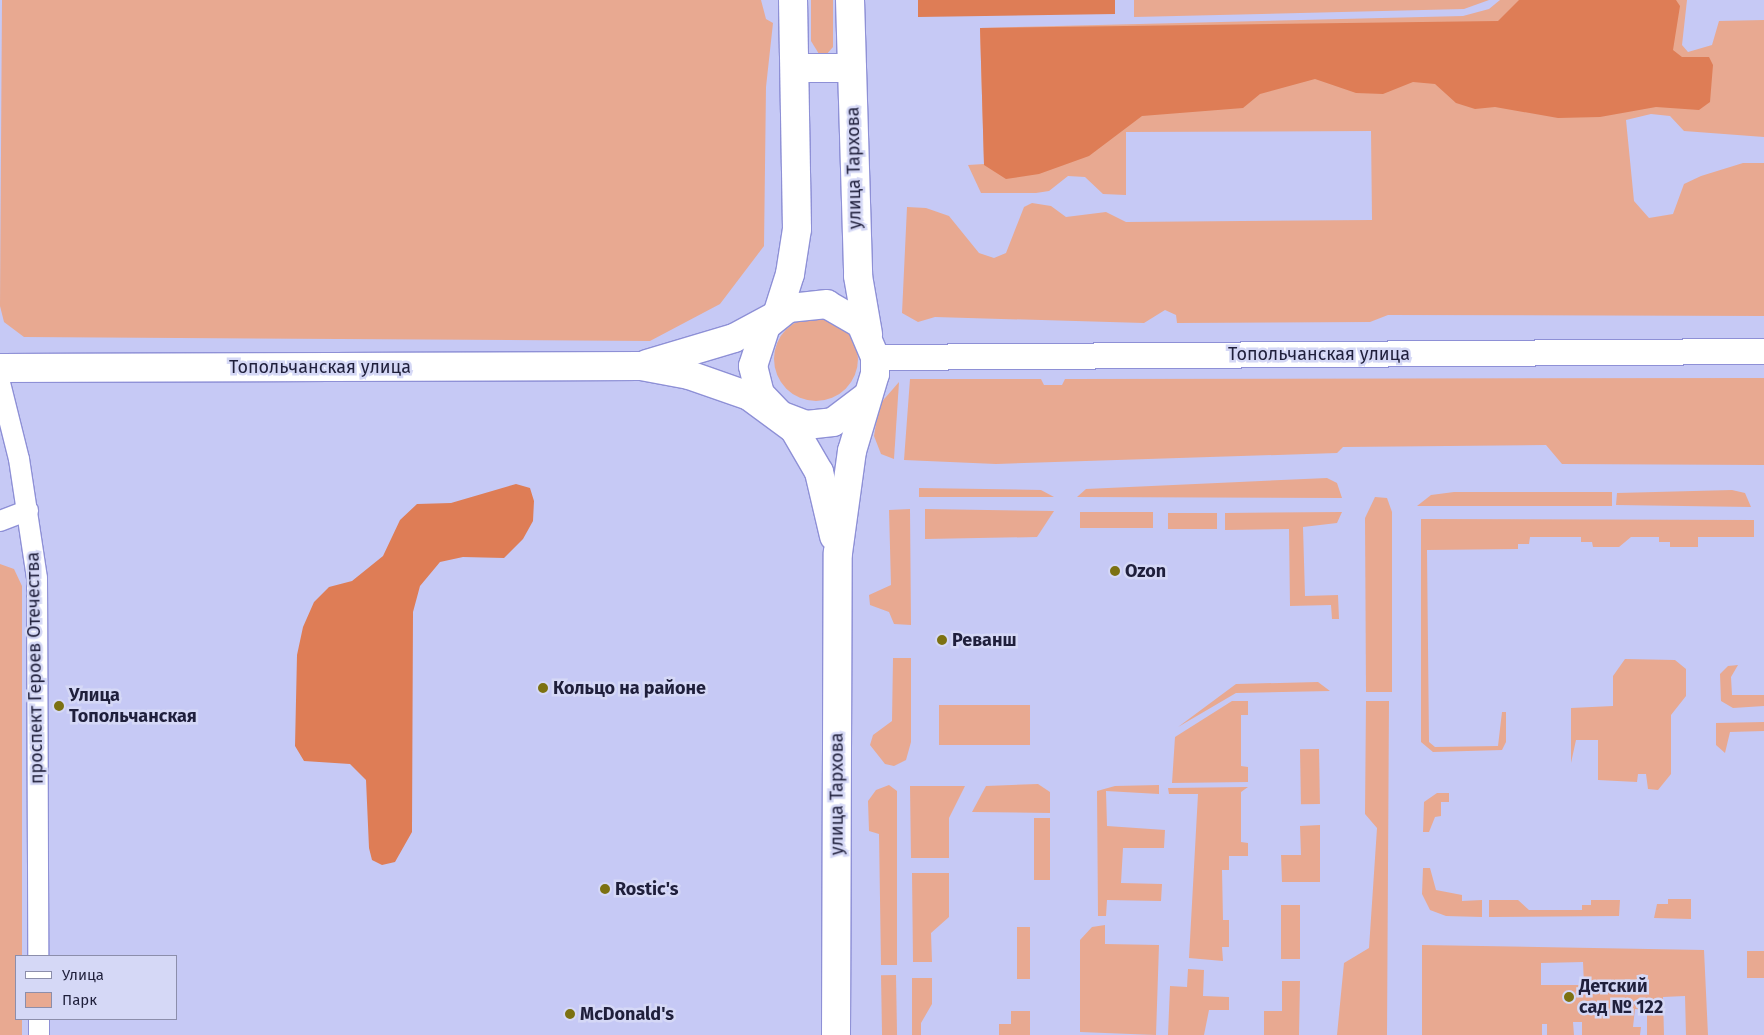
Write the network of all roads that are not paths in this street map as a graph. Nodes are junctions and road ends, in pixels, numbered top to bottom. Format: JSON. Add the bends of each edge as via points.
{"nodes":[{"id":1,"x":793,"y":0,"type":"edge"},
{"id":2,"x":850,"y":0,"type":"edge"},
{"id":3,"x":796,"y":68,"type":"junction"},
{"id":4,"x":852,"y":68,"type":"junction"},
{"id":5,"x":777,"y":315,"type":"junction"},
{"id":6,"x":872,"y":346,"type":"junction"},
{"id":7,"x":1764,"y":351,"type":"edge"},
{"id":8,"x":641,"y":366,"type":"junction"},
{"id":9,"x":0,"y":368,"type":"edge"},
{"id":10,"x":0,"y":383,"type":"edge"},
{"id":11,"x":866,"y":397,"type":"junction"},
{"id":12,"x":780,"y":415,"type":"junction"},
{"id":13,"x":28,"y":510,"type":"junction"},
{"id":14,"x":0,"y":521,"type":"edge"},
{"id":15,"x":838,"y":553,"type":"junction"},
{"id":16,"x":38,"y":955,"type":"edge"},
{"id":17,"x":39,"y":1020,"type":"edge"},
{"id":18,"x":39,"y":1035,"type":"edge"},
{"id":19,"x":836,"y":1035,"type":"edge"}],
"edges":[{"from":1,"to":3,"type":"main road"},
{"from":2,"to":4,"type":"main road","name":"улица Тархова"},
{"from":3,"to":4,"type":"main road"},
{"from":3,"to":5,"type":"main road","via":[[796,245]]},
{"from":4,"to":6,"type":"main road","name":"улица Тархова","via":[[858,276]]},
{"from":5,"to":6,"type":"main road","via":[[801,304],[827,304],[852,315]]},
{"from":5,"to":8,"type":"main road","name":"Топольчанская улица","via":[[734,338]]},
{"from":5,"to":12,"type":"main road","via":[[759,338],[753,366],[760,394]]},
{"from":6,"to":7,"type":"street","name":"Топольчанская улица"},
{"from":6,"to":11,"type":"main road","via":[[875,374]]},
{"from":8,"to":9,"type":"main road","name":"Топольчанская улица"},
{"from":8,"to":12,"type":"main road","name":"Топольчанская улица","via":[[713,382]]},
{"from":10,"to":13,"type":"street","name":"проспект Героев Отечества"},
{"from":11,"to":12,"type":"main road","via":[[846,417],[826,424],[806,425]]},
{"from":11,"to":15,"type":"main road","name":"улица Тархова","via":[[852,451]]},
{"from":12,"to":15,"type":"main road","name":"улица Тархова","via":[[803,441],[819,472]]},
{"from":13,"to":14,"type":"street"},
{"from":13,"to":16,"type":"street","name":"проспект Героев Отечества","via":[[37,578]]},
{"from":15,"to":19,"type":"main road","name":"улица Тархова"},
{"from":17,"to":18,"type":"street"}]}
